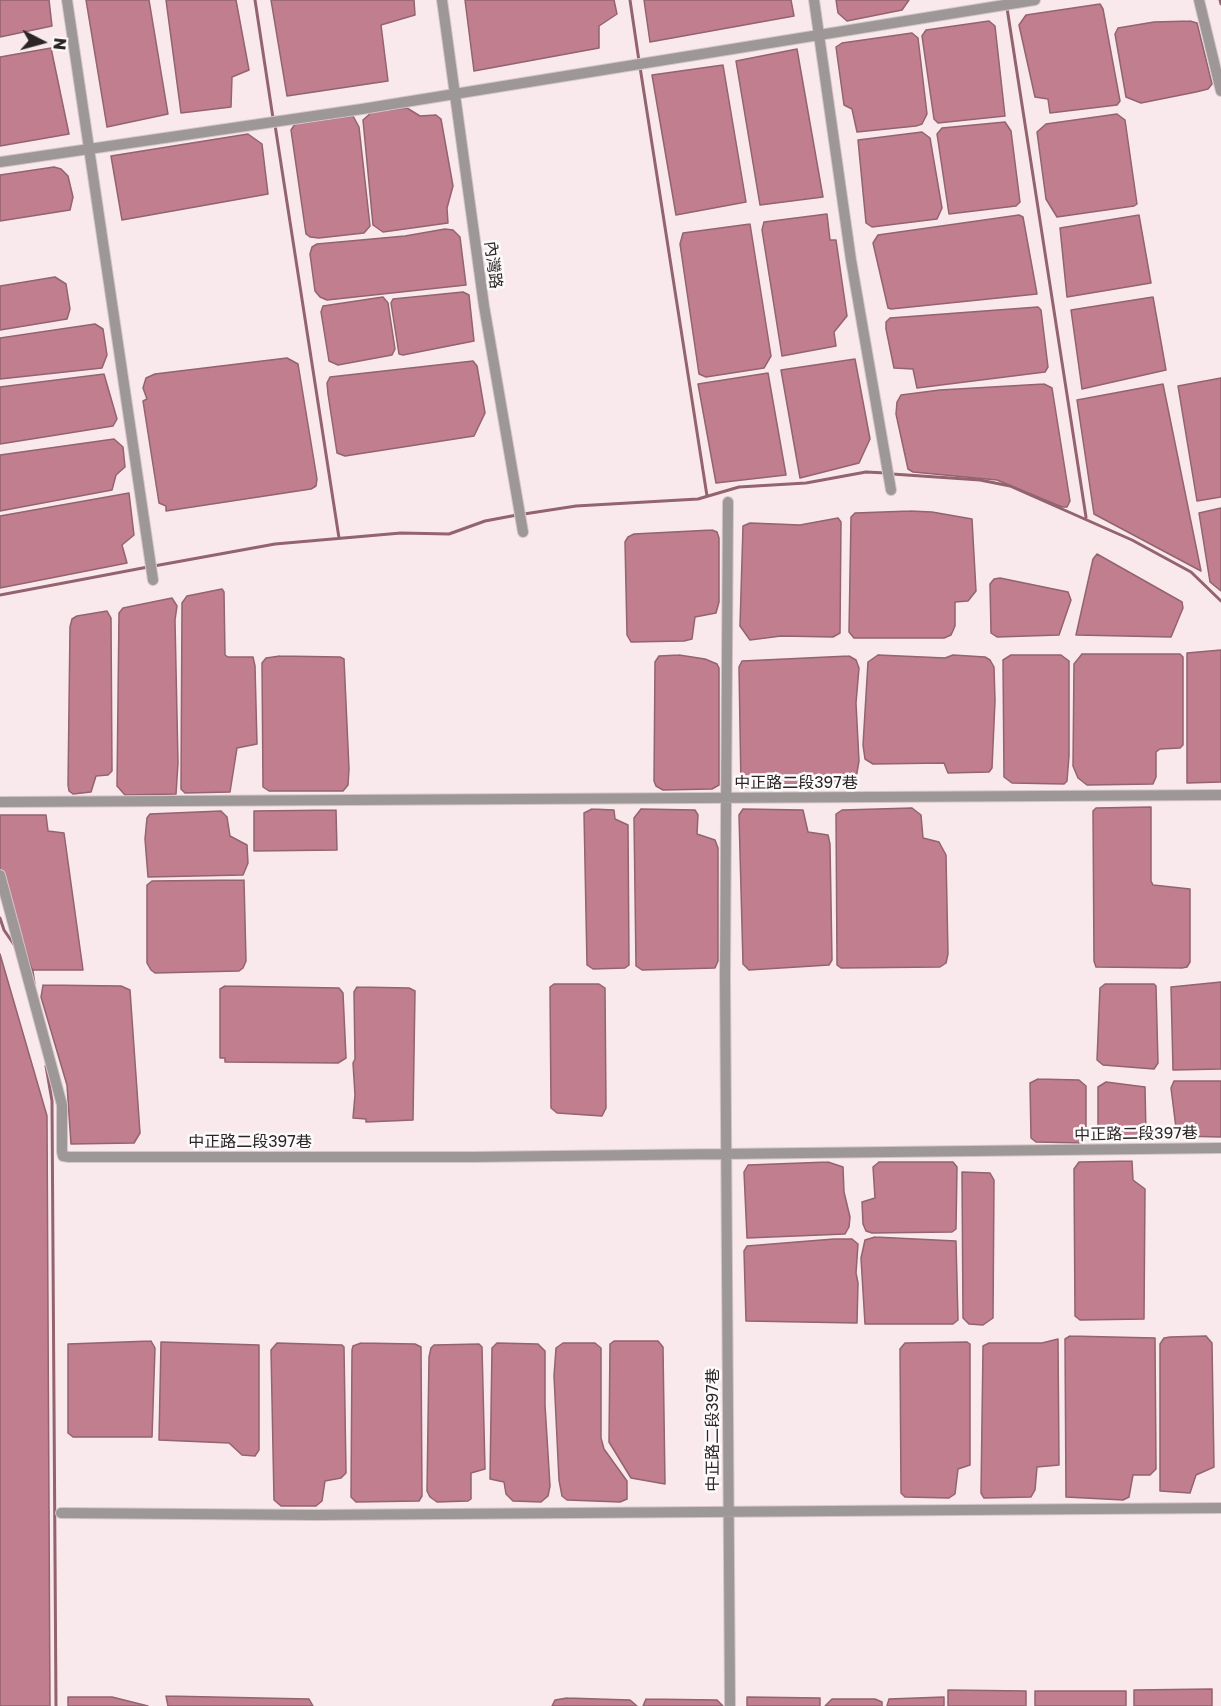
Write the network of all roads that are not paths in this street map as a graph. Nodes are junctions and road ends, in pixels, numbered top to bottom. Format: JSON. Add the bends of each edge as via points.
{"nodes":[{"id":1,"x":67,"y":0,"type":"edge"},
{"id":2,"x":442,"y":0,"type":"edge"},
{"id":3,"x":814,"y":0,"type":"edge"},
{"id":4,"x":1035,"y":0,"type":"edge"},
{"id":5,"x":1199,"y":0,"type":"edge"},
{"id":6,"x":819,"y":34,"type":"junction"},
{"id":7,"x":1221,"y":92,"type":"edge"},
{"id":8,"x":456,"y":94,"type":"junction"},
{"id":9,"x":90,"y":150,"type":"junction"},
{"id":10,"x":0,"y":162,"type":"edge"},
{"id":11,"x":891,"y":490,"type":"dead end"},
{"id":12,"x":728,"y":502,"type":"dead end"},
{"id":13,"x":523,"y":532,"type":"dead end"},
{"id":14,"x":153,"y":580,"type":"dead end"},
{"id":15,"x":1221,"y":795,"type":"edge"},
{"id":16,"x":726,"y":798,"type":"junction"},
{"id":17,"x":0,"y":802,"type":"edge"},
{"id":18,"x":0,"y":875,"type":"edge"},
{"id":19,"x":1221,"y":1148,"type":"edge"},
{"id":20,"x":727,"y":1154,"type":"junction"},
{"id":21,"x":1221,"y":1508,"type":"edge"},
{"id":22,"x":61,"y":1513,"type":"dead end"},
{"id":23,"x":729,"y":1513,"type":"junction"},
{"id":24,"x":730,"y":1706,"type":"edge"}],
"edges":[{"from":1,"to":9,"type":"street"},
{"from":2,"to":8,"type":"street","name":"內灣路"},
{"from":3,"to":6,"type":"street"},
{"from":4,"to":6,"type":"street"},
{"from":5,"to":7,"type":"street"},
{"from":6,"to":8,"type":"street"},
{"from":6,"to":11,"type":"street","via":[[851,260]]},
{"from":8,"to":9,"type":"street"},
{"from":8,"to":13,"type":"street","name":"內灣路","via":[[484,306]]},
{"from":9,"to":10,"type":"street"},
{"from":9,"to":14,"type":"street"},
{"from":12,"to":16,"type":"street"},
{"from":15,"to":16,"type":"street","name":"中正路二段397巷"},
{"from":16,"to":17,"type":"street"},
{"from":16,"to":20,"type":"street","name":"中正路二段397巷"},
{"from":18,"to":20,"type":"street","name":"中正路二段397巷","via":[[62,1105],[63,1156]]},
{"from":19,"to":20,"type":"street","name":"中正路二段397巷"},
{"from":20,"to":23,"type":"street","name":"中正路二段397巷"},
{"from":21,"to":23,"type":"street"},
{"from":22,"to":23,"type":"street"},
{"from":23,"to":24,"type":"street","name":"中正路二段397巷"}]}
